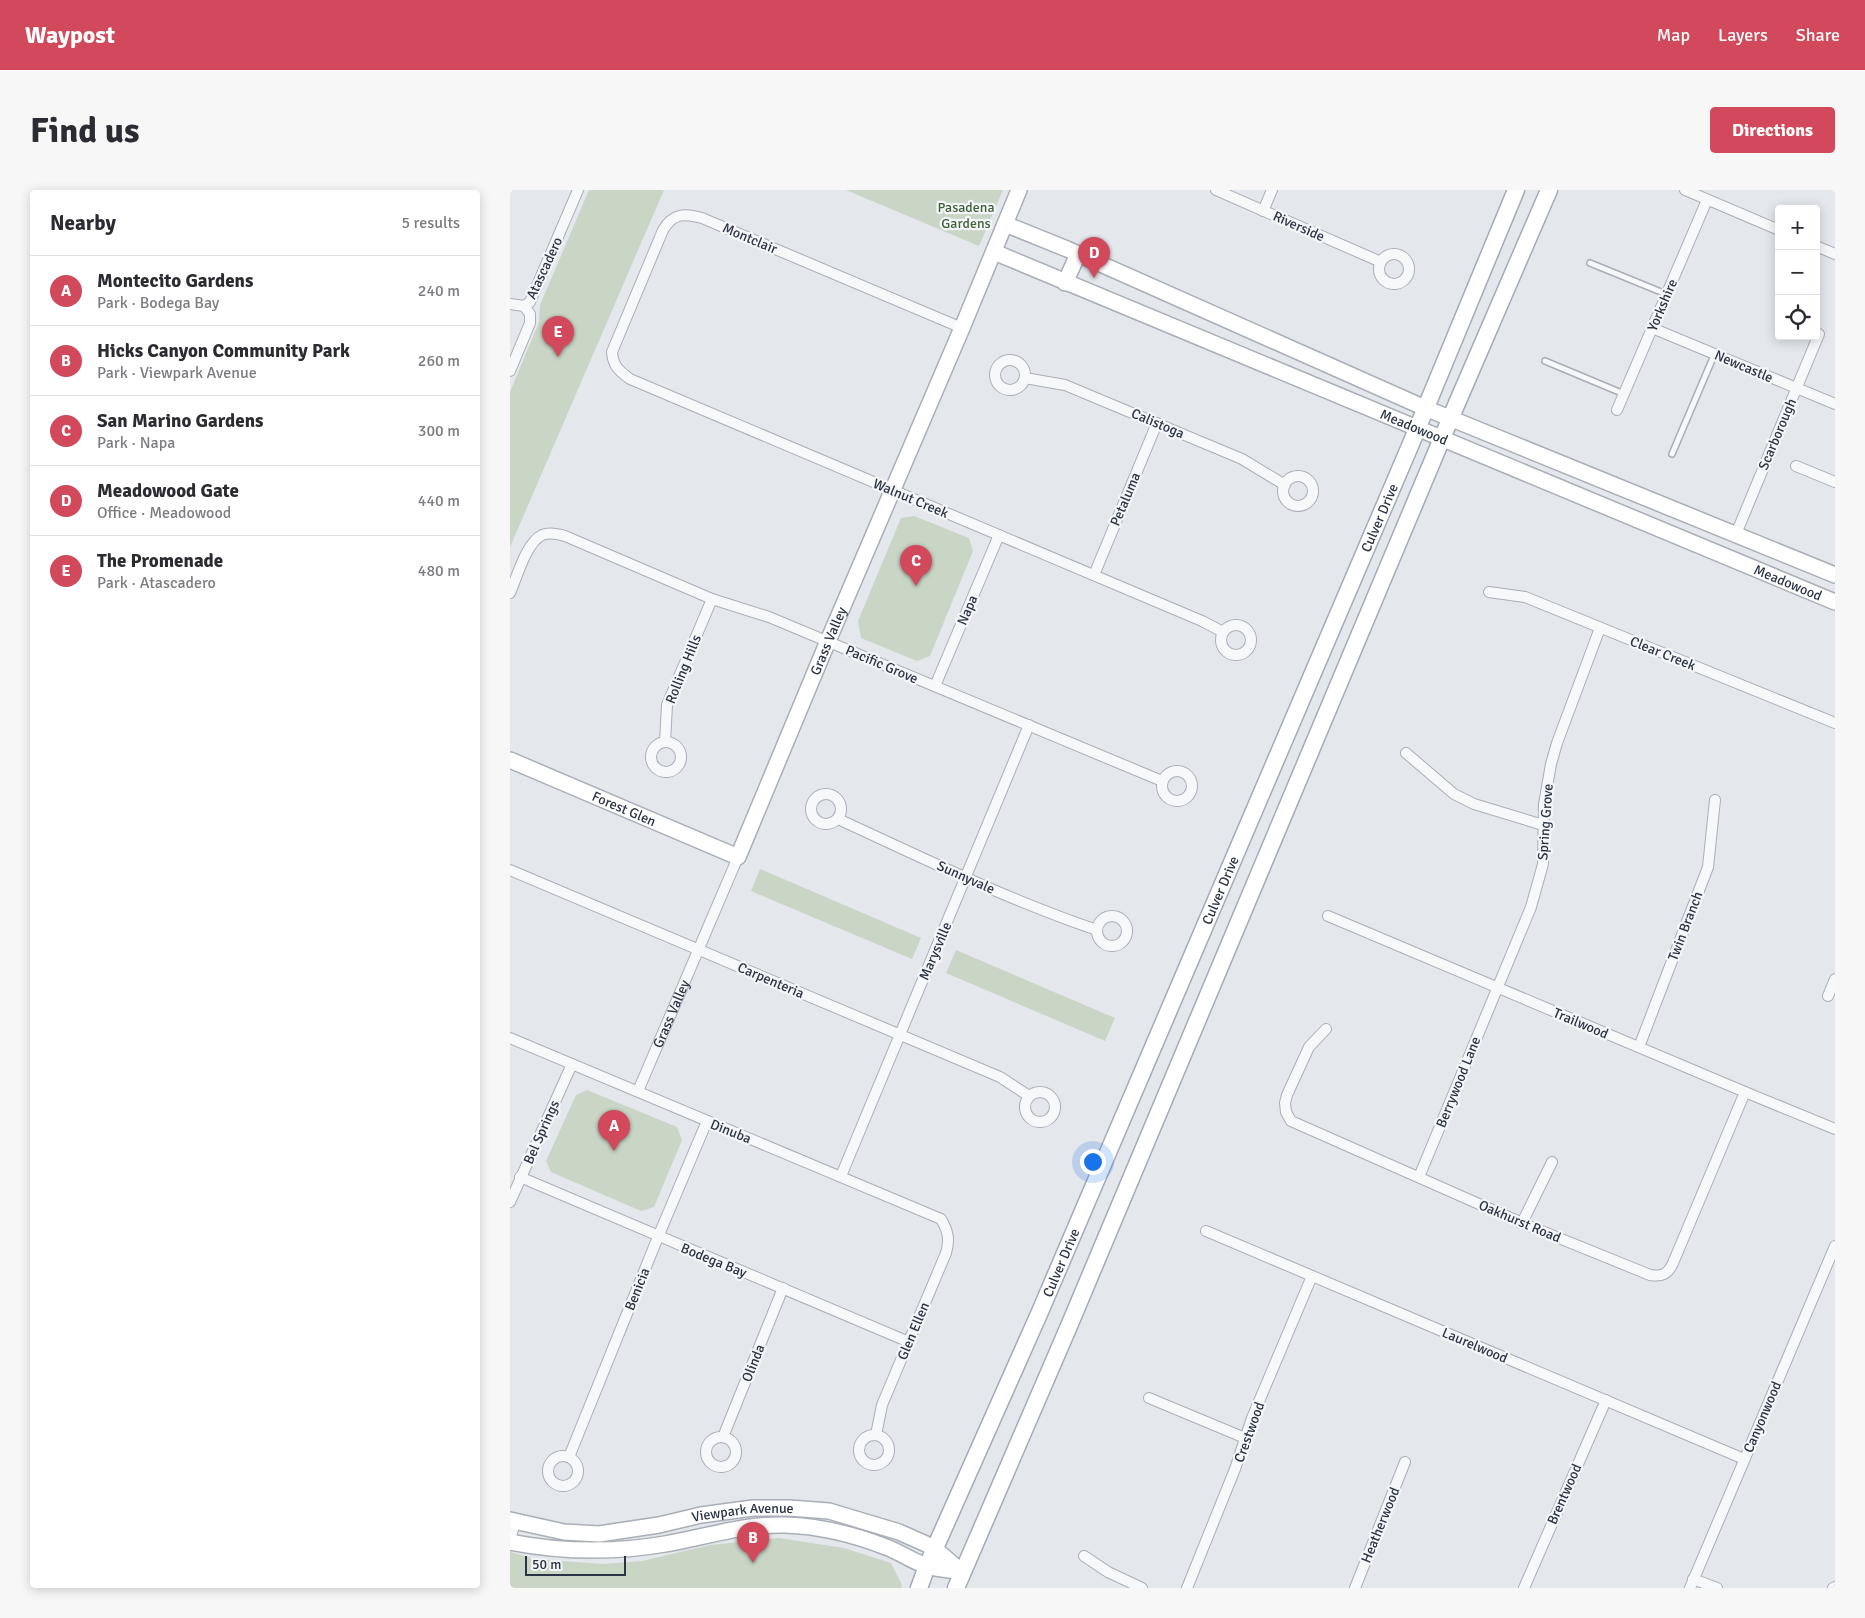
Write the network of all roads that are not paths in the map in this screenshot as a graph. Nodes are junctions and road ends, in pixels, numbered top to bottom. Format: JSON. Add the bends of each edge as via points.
{"nodes":[{"id":1,"x":578,"y":190,"type":"edge"},
{"id":2,"x":1019,"y":190,"type":"edge"},
{"id":3,"x":1216,"y":190,"type":"edge"},
{"id":4,"x":1272,"y":190,"type":"edge"},
{"id":5,"x":1516,"y":190,"type":"edge"},
{"id":6,"x":1549,"y":190,"type":"edge"},
{"id":7,"x":1685,"y":190,"type":"edge"},
{"id":8,"x":1707,"y":200,"type":"junction"},
{"id":9,"x":1263,"y":210,"type":"junction"},
{"id":10,"x":1005,"y":224,"type":"junction"},
{"id":11,"x":1775,"y":228,"type":"edge"},
{"id":12,"x":1820,"y":248,"type":"edge"},
{"id":13,"x":1072,"y":251,"type":"junction"},
{"id":14,"x":994,"y":252,"type":"junction"},
{"id":15,"x":1835,"y":254,"type":"edge"},
{"id":16,"x":1381,"y":262,"type":"dead end"},
{"id":17,"x":1590,"y":263,"type":"dead end"},
{"id":18,"x":1059,"y":281,"type":"junction"},
{"id":19,"x":1667,"y":294,"type":"junction"},
{"id":20,"x":510,"y":304,"type":"edge"},
{"id":21,"x":524,"y":306,"type":"junction"},
{"id":22,"x":962,"y":328,"type":"junction"},
{"id":23,"x":1652,"y":328,"type":"junction"},
{"id":24,"x":1817,"y":340,"type":"edge"},
{"id":25,"x":612,"y":352,"type":"joint"},
{"id":26,"x":1715,"y":353,"type":"junction"},
{"id":27,"x":1545,"y":361,"type":"dead end"},
{"id":28,"x":510,"y":371,"type":"edge"},
{"id":29,"x":1025,"y":378,"type":"dead end"},
{"id":30,"x":1797,"y":388,"type":"junction"},
{"id":31,"x":1624,"y":394,"type":"junction"},
{"id":32,"x":1835,"y":404,"type":"edge"},
{"id":33,"x":1425,"y":408,"type":"junction"},
{"id":34,"x":1618,"y":410,"type":"dead end"},
{"id":35,"x":1451,"y":417,"type":"junction"},
{"id":36,"x":1157,"y":423,"type":"junction"},
{"id":37,"x":1417,"y":428,"type":"junction"},
{"id":38,"x":1442,"y":439,"type":"junction"},
{"id":39,"x":1672,"y":454,"type":"dead end"},
{"id":40,"x":1796,"y":466,"type":"dead end"},
{"id":41,"x":1835,"y":482,"type":"edge"},
{"id":42,"x":1285,"y":485,"type":"dead end"},
{"id":43,"x":893,"y":490,"type":"junction"},
{"id":44,"x":1736,"y":534,"type":"junction"},
{"id":45,"x":999,"y":535,"type":"junction"},
{"id":46,"x":1094,"y":575,"type":"junction"},
{"id":47,"x":1835,"y":575,"type":"edge"},
{"id":48,"x":1489,"y":592,"type":"dead end"},
{"id":49,"x":510,"y":593,"type":"edge"},
{"id":50,"x":712,"y":599,"type":"junction"},
{"id":51,"x":1835,"y":602,"type":"edge"},
{"id":52,"x":1600,"y":628,"type":"junction"},
{"id":53,"x":1223,"y":632,"type":"dead end"},
{"id":54,"x":828,"y":641,"type":"junction"},
{"id":55,"x":935,"y":686,"type":"junction"},
{"id":56,"x":1835,"y":723,"type":"edge"},
{"id":57,"x":1029,"y":725,"type":"junction"},
{"id":58,"x":665,"y":742,"type":"dead end"},
{"id":59,"x":1406,"y":753,"type":"dead end"},
{"id":60,"x":510,"y":760,"type":"edge"},
{"id":61,"x":1162,"y":781,"type":"dead end"},
{"id":62,"x":1716,"y":800,"type":"dead end"},
{"id":63,"x":838,"y":819,"type":"dead end"},
{"id":64,"x":1543,"y":824,"type":"junction"},
{"id":65,"x":738,"y":857,"type":"junction"},
{"id":66,"x":510,"y":870,"type":"edge"},
{"id":67,"x":965,"y":878,"type":"junction"},
{"id":68,"x":1328,"y":916,"type":"dead end"},
{"id":69,"x":1096,"y":930,"type":"dead end"},
{"id":70,"x":698,"y":949,"type":"junction"},
{"id":71,"x":1835,"y":979,"type":"edge"},
{"id":72,"x":1497,"y":988,"type":"junction"},
{"id":73,"x":1828,"y":996,"type":"dead end"},
{"id":74,"x":1326,"y":1029,"type":"dead end"},
{"id":75,"x":900,"y":1034,"type":"junction"},
{"id":76,"x":510,"y":1038,"type":"edge"},
{"id":77,"x":1639,"y":1048,"type":"junction"},
{"id":78,"x":572,"y":1064,"type":"junction"},
{"id":79,"x":638,"y":1091,"type":"junction"},
{"id":80,"x":1745,"y":1092,"type":"junction"},
{"id":81,"x":1029,"y":1096,"type":"dead end"},
{"id":82,"x":707,"y":1121,"type":"junction"},
{"id":83,"x":1835,"y":1129,"type":"edge"},
{"id":84,"x":1552,"y":1162,"type":"dead end"},
{"id":85,"x":841,"y":1176,"type":"junction"},
{"id":86,"x":520,"y":1178,"type":"junction"},
{"id":87,"x":1419,"y":1178,"type":"junction"},
{"id":88,"x":510,"y":1202,"type":"edge"},
{"id":89,"x":1522,"y":1223,"type":"junction"},
{"id":90,"x":947,"y":1229,"type":"joint"},
{"id":91,"x":1206,"y":1231,"type":"dead end"},
{"id":92,"x":658,"y":1237,"type":"junction"},
{"id":93,"x":1834,"y":1251,"type":"edge"},
{"id":94,"x":1312,"y":1276,"type":"junction"},
{"id":95,"x":783,"y":1288,"type":"junction"},
{"id":96,"x":909,"y":1342,"type":"junction"},
{"id":97,"x":1149,"y":1398,"type":"dead end"},
{"id":98,"x":1606,"y":1400,"type":"junction"},
{"id":99,"x":876,"y":1435,"type":"dead end"},
{"id":100,"x":724,"y":1437,"type":"dead end"},
{"id":101,"x":1246,"y":1438,"type":"junction"},
{"id":102,"x":569,"y":1457,"type":"dead end"},
{"id":103,"x":1744,"y":1459,"type":"junction"},
{"id":104,"x":1405,"y":1462,"type":"dead end"},
{"id":105,"x":512,"y":1521,"type":"edge"},
{"id":106,"x":510,"y":1542,"type":"edge"},
{"id":107,"x":935,"y":1549,"type":"junction"},
{"id":108,"x":1084,"y":1556,"type":"dead end"},
{"id":109,"x":920,"y":1563,"type":"junction"},
{"id":110,"x":962,"y":1572,"type":"junction"},
{"id":111,"x":1692,"y":1583,"type":"edge"},
{"id":112,"x":919,"y":1588,"type":"edge"},
{"id":113,"x":956,"y":1588,"type":"edge"},
{"id":114,"x":1142,"y":1588,"type":"edge"},
{"id":115,"x":1187,"y":1588,"type":"edge"},
{"id":116,"x":1355,"y":1588,"type":"edge"},
{"id":117,"x":1524,"y":1588,"type":"edge"},
{"id":118,"x":1717,"y":1588,"type":"edge"}],
"edges":[{"from":1,"to":21,"type":"street","name":"Atascadero","via":[[530,302]]},
{"from":2,"to":10,"type":"street","name":"Grass Valley"},
{"from":3,"to":9,"type":"street","name":"Riverside"},
{"from":4,"to":9,"type":"street"},
{"from":5,"to":33,"type":"main road","name":"Culver Drive"},
{"from":6,"to":35,"type":"main road","name":"Culver Drive"},
{"from":7,"to":8,"type":"street"},
{"from":8,"to":11,"type":"street"},
{"from":8,"to":19,"type":"street","name":"Yorkshire"},
{"from":9,"to":16,"type":"street","name":"Riverside"},
{"from":10,"to":13,"type":"street","name":"Meadowood"},
{"from":10,"to":14,"type":"street","name":"Grass Valley"},
{"from":12,"to":15,"type":"street"},
{"from":13,"to":18,"type":"street"},
{"from":13,"to":33,"type":"street","name":"Meadowood"},
{"from":14,"to":18,"type":"street","name":"Meadowood"},
{"from":14,"to":22,"type":"street","name":"Grass Valley"},
{"from":17,"to":19,"type":"lane"},
{"from":18,"to":37,"type":"street","name":"Meadowood"},
{"from":19,"to":23,"type":"street","name":"Yorkshire"},
{"from":20,"to":21,"type":"street"},
{"from":21,"to":28,"type":"street","name":"Atascadero","via":[[530,314],[530,323]]},
{"from":22,"to":25,"type":"street","name":"Montclair","via":[[688,214],[675,216],[663,230]]},
{"from":22,"to":43,"type":"street","name":"Grass Valley"},
{"from":23,"to":26,"type":"street","name":"Newcastle"},
{"from":23,"to":31,"type":"street","name":"Yorkshire"},
{"from":24,"to":30,"type":"street","name":"Scarborough"},
{"from":25,"to":43,"type":"street","name":"Walnut Creek","via":[[618,370],[630,379]]},
{"from":26,"to":30,"type":"street","name":"Newcastle"},
{"from":26,"to":39,"type":"lane"},
{"from":27,"to":31,"type":"lane"},
{"from":29,"to":36,"type":"street","name":"Calistoga","via":[[1064,384]]},
{"from":30,"to":32,"type":"street","name":"Newcastle"},
{"from":30,"to":44,"type":"street","name":"Scarborough"},
{"from":31,"to":34,"type":"street","name":"Yorkshire"},
{"from":33,"to":35,"type":"street","name":"Meadowood"},
{"from":33,"to":37,"type":"main road","name":"Culver Drive"},
{"from":35,"to":38,"type":"main road","name":"Culver Drive"},
{"from":35,"to":44,"type":"street","name":"Meadowood"},
{"from":36,"to":42,"type":"street","name":"Calistoga","via":[[1242,459]]},
{"from":36,"to":46,"type":"street","name":"Petaluma"},
{"from":37,"to":38,"type":"street","name":"Meadowood"},
{"from":37,"to":107,"type":"main road","name":"Culver Drive","via":[[1039,1314]]},
{"from":38,"to":51,"type":"street","name":"Meadowood"},
{"from":38,"to":110,"type":"main road","name":"Culver Drive","via":[[1073,1317]]},
{"from":40,"to":41,"type":"street"},
{"from":43,"to":45,"type":"street","name":"Walnut Creek"},
{"from":43,"to":54,"type":"street","name":"Grass Valley"},
{"from":44,"to":47,"type":"street","name":"Meadowood"},
{"from":45,"to":46,"type":"street","name":"Walnut Creek"},
{"from":45,"to":55,"type":"street","name":"Napa"},
{"from":46,"to":53,"type":"street","name":"Walnut Creek"},
{"from":48,"to":52,"type":"street","name":"Clear Creek","via":[[1525,597]]},
{"from":49,"to":50,"type":"street","name":"Pacific Grove","via":[[534,541],[543,534],[554,533]]},
{"from":50,"to":54,"type":"street","name":"Pacific Grove"},
{"from":50,"to":58,"type":"street","name":"Rolling Hills","via":[[667,705]]},
{"from":52,"to":56,"type":"street","name":"Clear Creek"},
{"from":52,"to":64,"type":"street","name":"Spring Grove","via":[[1556,743]]},
{"from":54,"to":55,"type":"street","name":"Pacific Grove"},
{"from":54,"to":65,"type":"street","name":"Grass Valley"},
{"from":55,"to":57,"type":"street","name":"Pacific Grove"},
{"from":57,"to":61,"type":"street","name":"Pacific Grove"},
{"from":57,"to":67,"type":"street","name":"Marysville"},
{"from":59,"to":64,"type":"street","via":[[1454,794],[1474,804]]},
{"from":60,"to":65,"type":"street","name":"Forest Glen"},
{"from":62,"to":77,"type":"street","name":"Twin Branch","via":[[1708,867]]},
{"from":63,"to":67,"type":"street","name":"Sunnyvale"},
{"from":64,"to":72,"type":"street","name":"Spring Grove","via":[[1543,864],[1531,907]]},
{"from":65,"to":70,"type":"street","name":"Grass Valley"},
{"from":66,"to":70,"type":"street","name":"Carpenteria"},
{"from":67,"to":69,"type":"street","name":"Sunnyvale"},
{"from":67,"to":75,"type":"street","name":"Marysville"},
{"from":68,"to":72,"type":"street","name":"Trailwood"},
{"from":70,"to":75,"type":"street","name":"Carpenteria"},
{"from":70,"to":79,"type":"street","name":"Grass Valley"},
{"from":71,"to":73,"type":"street"},
{"from":72,"to":77,"type":"street","name":"Trailwood"},
{"from":72,"to":87,"type":"street","name":"Berrywood Lane"},
{"from":74,"to":87,"type":"street","name":"Oakhurst Road","via":[[1308,1047],[1288,1094],[1286,1112],[1292,1121]]},
{"from":75,"to":81,"type":"street","name":"Carpenteria","via":[[1000,1077]]},
{"from":75,"to":85,"type":"street","name":"Marysville"},
{"from":76,"to":78,"type":"street","name":"Dinuba"},
{"from":77,"to":80,"type":"street","name":"Trailwood"},
{"from":78,"to":79,"type":"street","name":"Dinuba"},
{"from":78,"to":86,"type":"street","name":"Bel Springs"},
{"from":79,"to":82,"type":"street","name":"Dinuba"},
{"from":80,"to":83,"type":"street","name":"Trailwood"},
{"from":80,"to":89,"type":"street","name":"Oakhurst Road","via":[[1669,1271],[1660,1276],[1650,1275]]},
{"from":82,"to":85,"type":"street","name":"Dinuba"},
{"from":82,"to":92,"type":"street","name":"Benicia"},
{"from":84,"to":89,"type":"street"},
{"from":85,"to":90,"type":"street","name":"Dinuba","via":[[941,1219]]},
{"from":86,"to":88,"type":"street","name":"Bel Springs"},
{"from":86,"to":92,"type":"street","name":"Bodega Bay"},
{"from":87,"to":89,"type":"street","name":"Oakhurst Road"},
{"from":90,"to":96,"type":"street","name":"Glen Ellen","via":[[950,1241],[946,1253]]},
{"from":91,"to":94,"type":"street","name":"Laurelwood"},
{"from":92,"to":95,"type":"street","name":"Bodega Bay"},
{"from":92,"to":102,"type":"street","name":"Benicia"},
{"from":93,"to":103,"type":"street","name":"Canyonwood"},
{"from":94,"to":98,"type":"street","name":"Laurelwood"},
{"from":94,"to":101,"type":"street","name":"Crestwood"},
{"from":95,"to":96,"type":"street","name":"Bodega Bay"},
{"from":95,"to":100,"type":"street","name":"Olinda"},
{"from":96,"to":99,"type":"street","name":"Glen Ellen","via":[[882,1406]]},
{"from":97,"to":101,"type":"street"},
{"from":98,"to":103,"type":"street","name":"Laurelwood"},
{"from":98,"to":117,"type":"street","name":"Brentwood"},
{"from":101,"to":115,"type":"street","name":"Crestwood"},
{"from":103,"to":111,"type":"street","name":"Canyonwood"},
{"from":104,"to":116,"type":"street","name":"Heatherwood"},
{"from":105,"to":106,"type":"street"},
{"from":105,"to":107,"type":"street","name":"Viewpark Avenue","via":[[564,1532],[599,1534],[753,1508],[805,1508],[860,1519]]},
{"from":106,"to":109,"type":"street","name":"Viewpark Avenue","via":[[580,1551],[614,1550],[664,1544],[731,1530],[785,1526],[846,1535],[885,1546]]},
{"from":107,"to":109,"type":"main road","name":"Culver Drive"},
{"from":107,"to":110,"type":"street","name":"Viewpark Avenue"},
{"from":108,"to":114,"type":"street"},
{"from":109,"to":110,"type":"street","name":"Viewpark Avenue"},
{"from":109,"to":112,"type":"main road","name":"Culver Drive"},
{"from":110,"to":113,"type":"main road","name":"Culver Drive"},
{"from":111,"to":118,"type":"street"}]}
